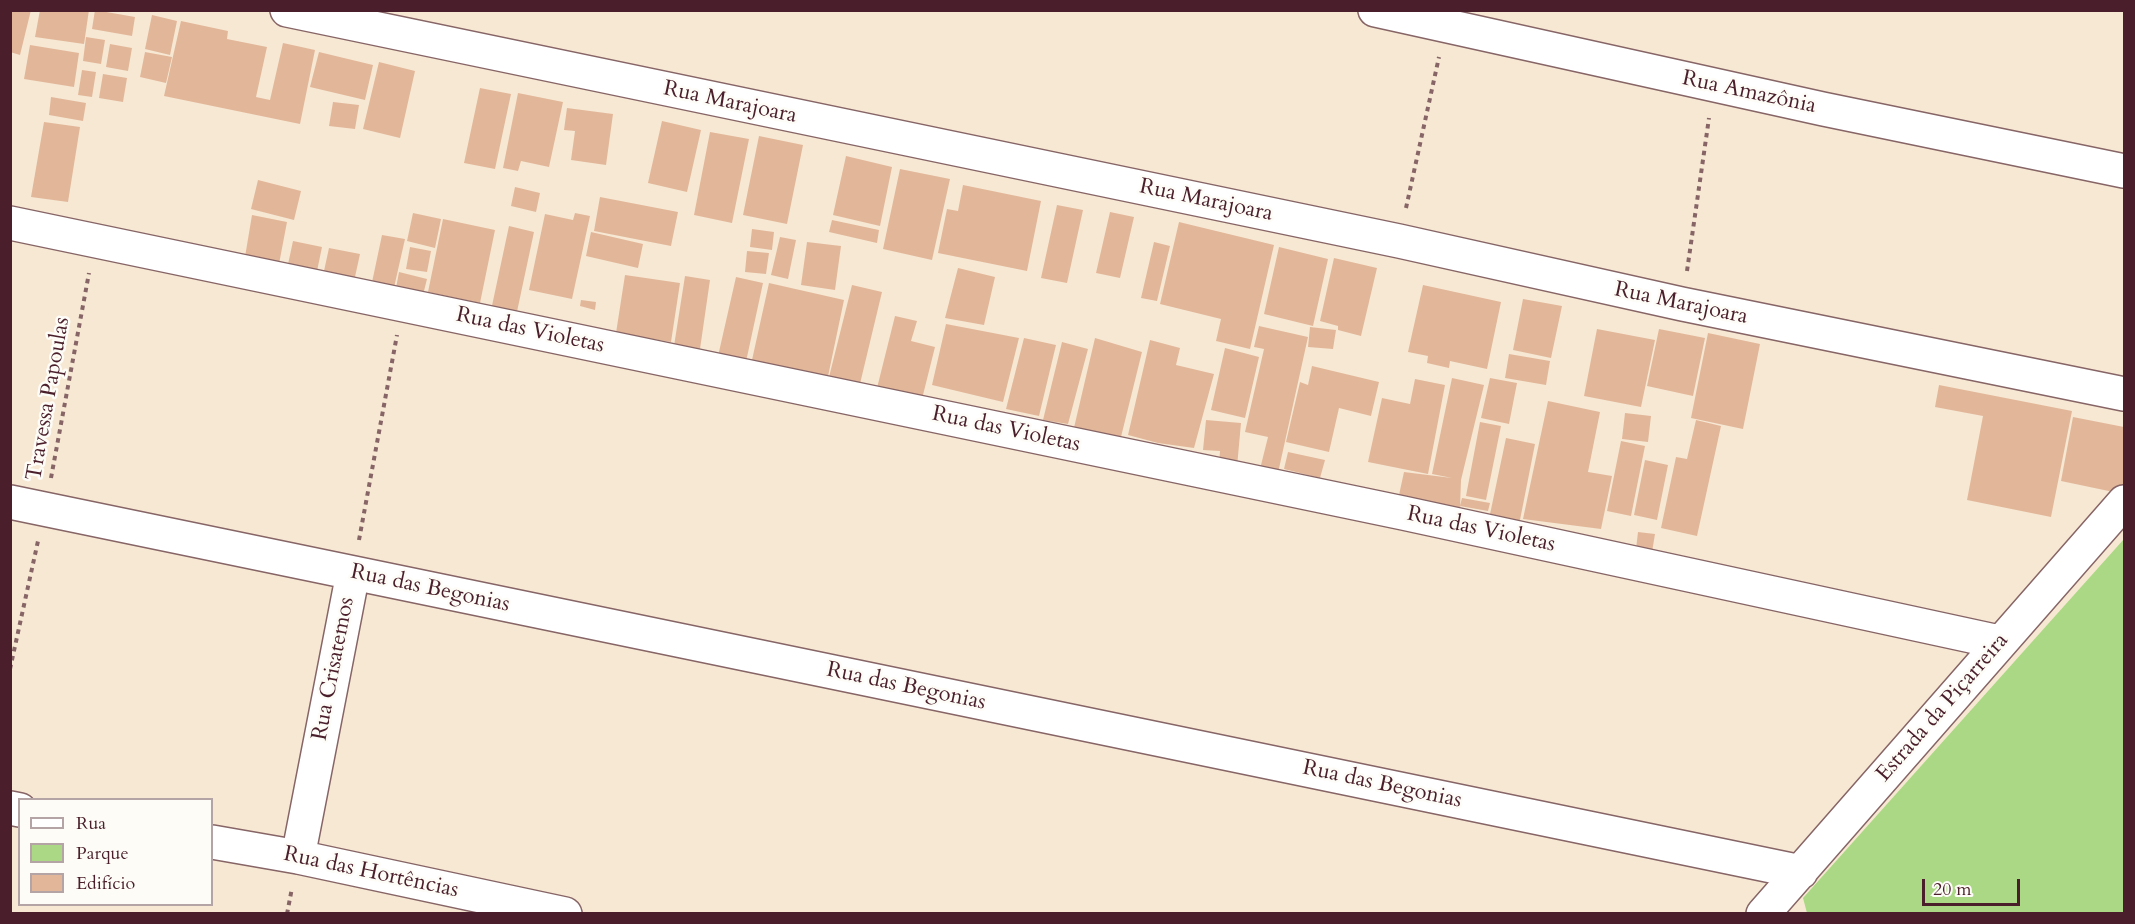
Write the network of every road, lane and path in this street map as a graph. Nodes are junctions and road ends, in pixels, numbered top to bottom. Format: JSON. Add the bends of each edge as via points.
{"nodes":[{"id":1,"x":287,"y":10,"type":"edge"},
{"id":2,"x":1375,"y":10,"type":"edge"},
{"id":3,"x":1446,"y":25,"type":"junction"},
{"id":4,"x":1714,"y":85,"type":"junction"},
{"id":5,"x":2124,"y":171,"type":"edge"},
{"id":6,"x":10,"y":223,"type":"edge"},
{"id":7,"x":95,"y":240,"type":"junction"},
{"id":8,"x":1399,"y":241,"type":"junction"},
{"id":9,"x":403,"y":304,"type":"junction"},
{"id":10,"x":1682,"y":304,"type":"junction"},
{"id":11,"x":2124,"y":394,"type":"edge"},
{"id":12,"x":10,"y":502,"type":"edge"},
{"id":13,"x":2124,"y":502,"type":"edge"},
{"id":14,"x":45,"y":510,"type":"junction"},
{"id":15,"x":353,"y":573,"type":"junction"},
{"id":16,"x":1999,"y":642,"type":"junction"},
{"id":17,"x":10,"y":669,"type":"edge"},
{"id":18,"x":213,"y":842,"type":"edge"},
{"id":19,"x":298,"y":857,"type":"junction"},
{"id":20,"x":1801,"y":872,"type":"junction"},
{"id":21,"x":565,"y":914,"type":"edge"},
{"id":22,"x":1763,"y":914,"type":"edge"}],
"edges":[{"from":1,"to":8,"type":"street","name":"Rua Marajoara"},
{"from":2,"to":3,"type":"street","name":"Rua Amazônia"},
{"from":3,"to":4,"type":"street","name":"Rua Amazônia"},
{"from":3,"to":8,"type":"path"},
{"from":4,"to":5,"type":"street","name":"Rua Amazônia"},
{"from":4,"to":10,"type":"path"},
{"from":6,"to":7,"type":"street","name":"Rua das Violetas"},
{"from":7,"to":9,"type":"street","name":"Rua das Violetas"},
{"from":7,"to":14,"type":"path","name":"Travessa Papoulas"},
{"from":8,"to":10,"type":"street","name":"Rua Marajoara"},
{"from":9,"to":15,"type":"path","name":"Rua Crisatemos"},
{"from":9,"to":16,"type":"street","name":"Rua das Violetas"},
{"from":10,"to":11,"type":"street","name":"Rua Marajoara"},
{"from":12,"to":14,"type":"street","name":"Rua das Begonias"},
{"from":13,"to":16,"type":"street","name":"Estrada da Piçarreira"},
{"from":14,"to":15,"type":"street","name":"Rua das Begonias"},
{"from":14,"to":17,"type":"path","name":"Travessa Papoulas"},
{"from":15,"to":19,"type":"street","name":"Rua Crisatemos"},
{"from":15,"to":20,"type":"street","name":"Rua das Begonias"},
{"from":16,"to":20,"type":"street","name":"Estrada da Piçarreira"},
{"from":18,"to":19,"type":"street","name":"Rua das Hortências"},
{"from":19,"to":21,"type":"street","name":"Rua das Hortências"},
{"from":20,"to":22,"type":"street","name":"Estrada da Piçarreira"}]}
